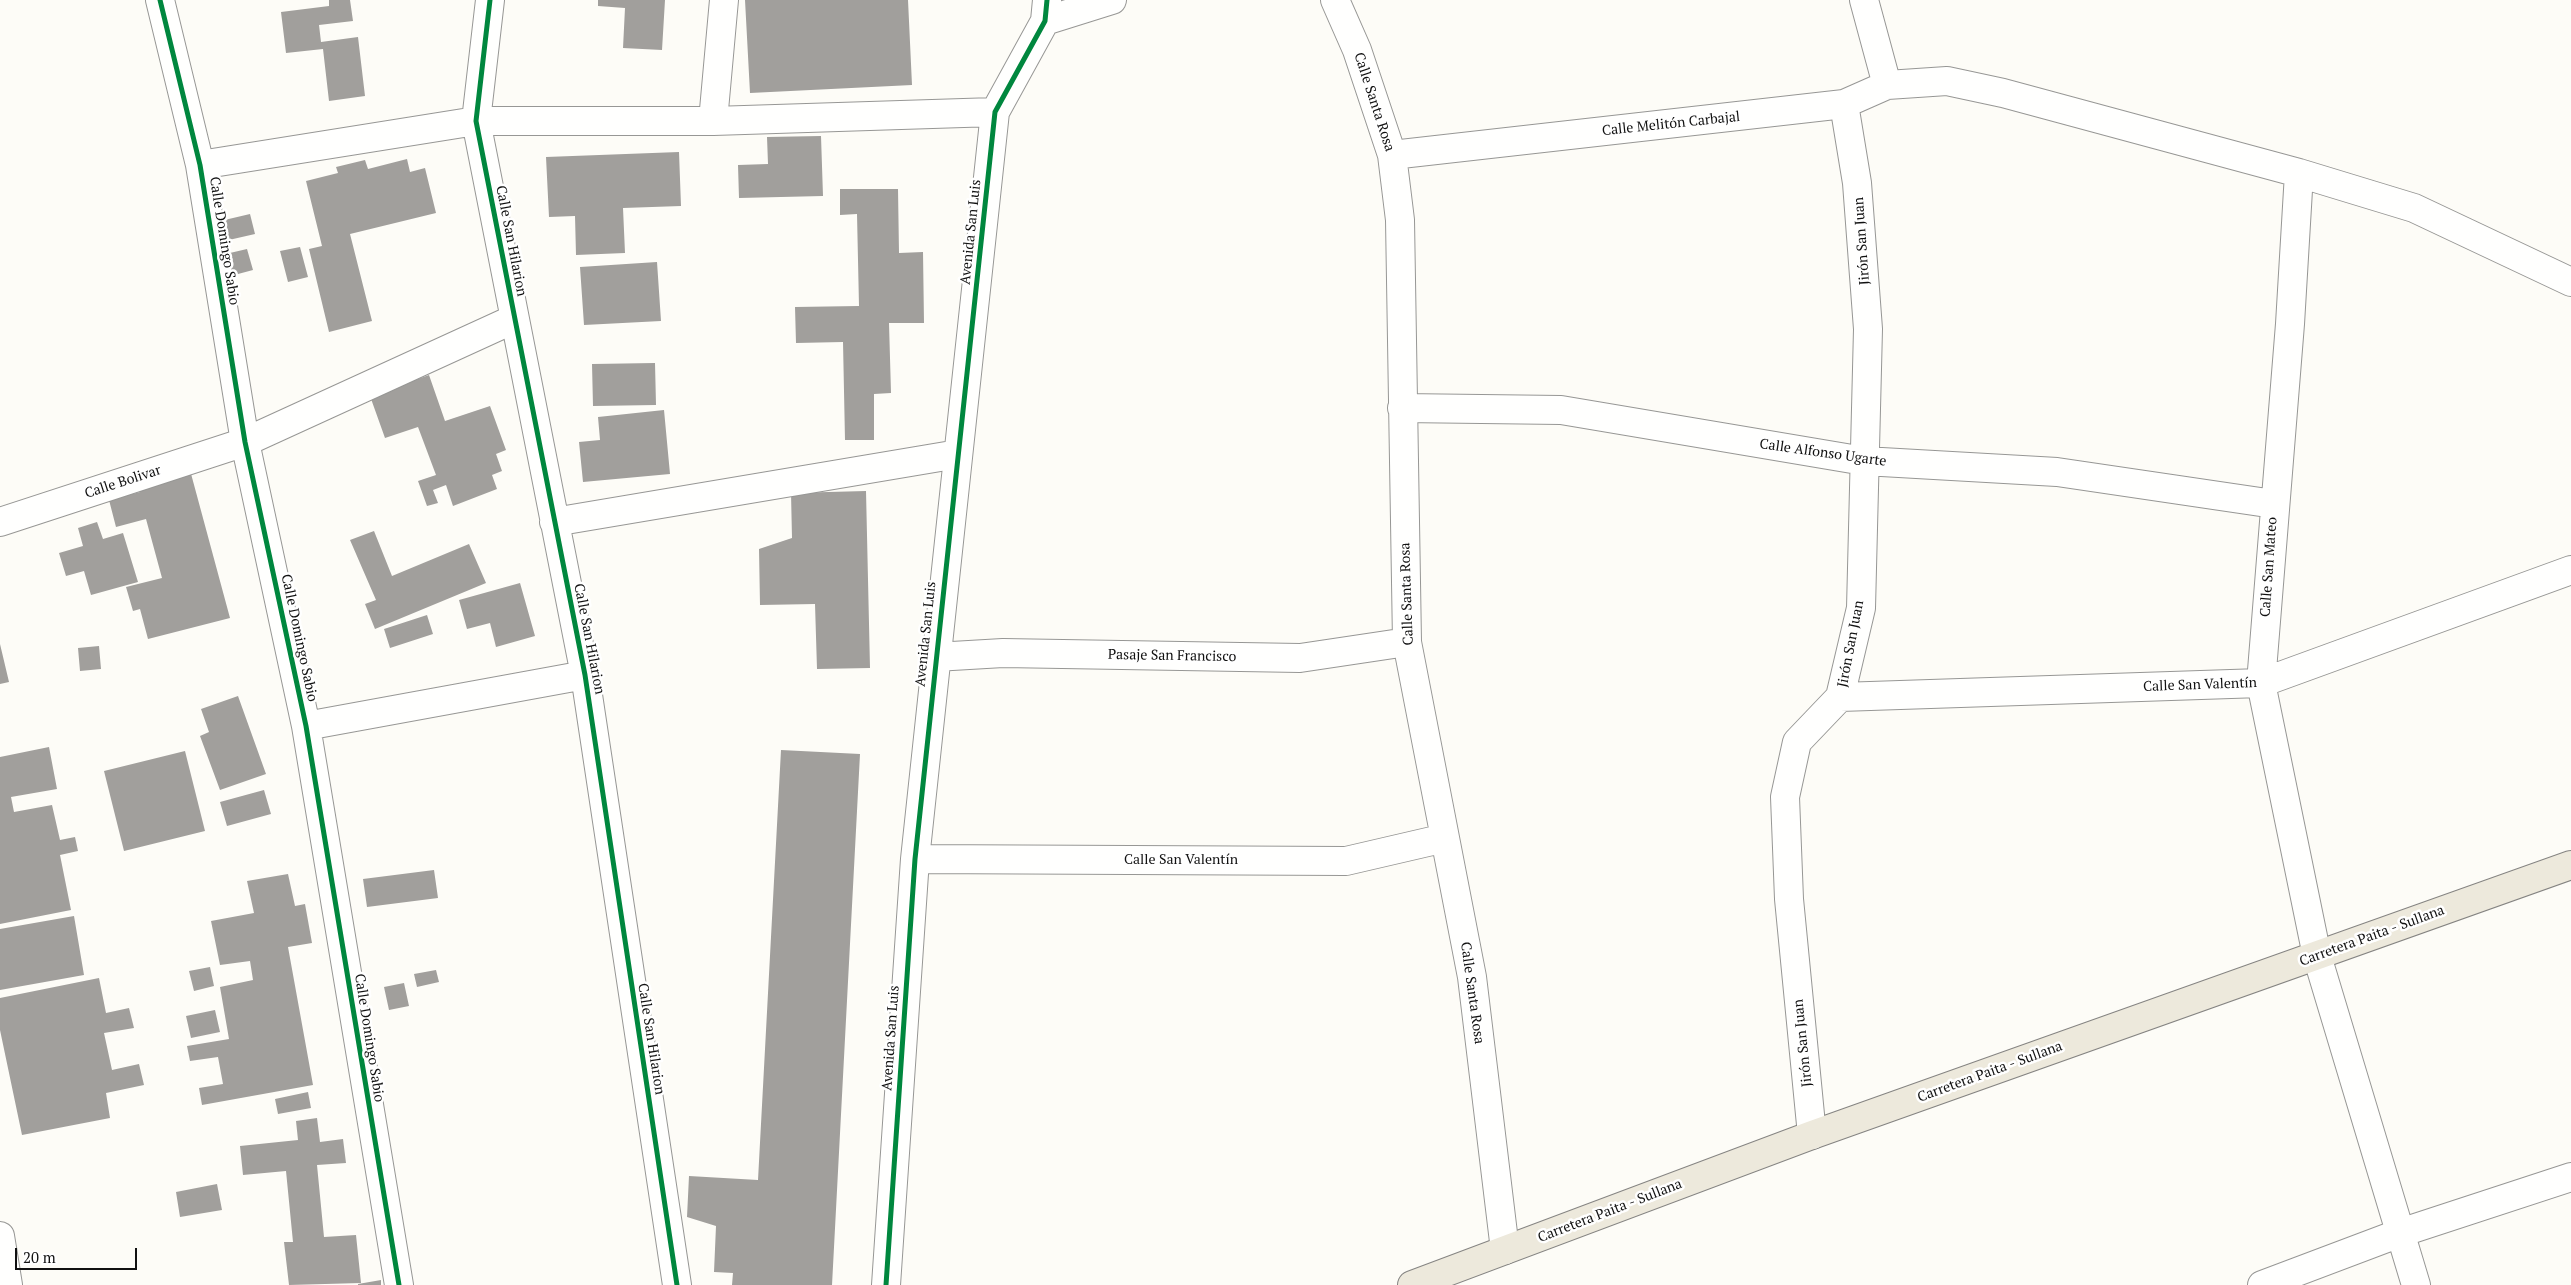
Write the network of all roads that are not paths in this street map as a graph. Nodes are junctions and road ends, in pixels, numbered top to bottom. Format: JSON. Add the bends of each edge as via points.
{"nodes":[{"id":1,"x":160,"y":0,"type":"edge"},
{"id":2,"x":490,"y":0,"type":"edge"},
{"id":3,"x":724,"y":0,"type":"edge"},
{"id":4,"x":1112,"y":0,"type":"edge"},
{"id":5,"x":1335,"y":0,"type":"edge"},
{"id":6,"x":1864,"y":0,"type":"edge"},
{"id":7,"x":1046,"y":11,"type":"edge"},
{"id":8,"x":1888,"y":85,"type":"junction"},
{"id":9,"x":1844,"y":104,"type":"junction"},
{"id":10,"x":995,"y":112,"type":"junction"},
{"id":11,"x":476,"y":121,"type":"junction"},
{"id":12,"x":713,"y":121,"type":"junction"},
{"id":13,"x":1392,"y":155,"type":"junction"},
{"id":14,"x":200,"y":165,"type":"junction"},
{"id":15,"x":2299,"y":173,"type":"junction"},
{"id":16,"x":2571,"y":282,"type":"edge"},
{"id":17,"x":514,"y":319,"type":"junction"},
{"id":18,"x":1402,"y":408,"type":"junction"},
{"id":19,"x":245,"y":442,"type":"junction"},
{"id":20,"x":958,"y":454,"type":"junction"},
{"id":21,"x":1864,"y":462,"type":"junction"},
{"id":22,"x":2274,"y":504,"type":"junction"},
{"id":23,"x":0,"y":522,"type":"edge"},
{"id":24,"x":554,"y":522,"type":"junction"},
{"id":25,"x":2571,"y":570,"type":"edge"},
{"id":26,"x":1407,"y":642,"type":"junction"},
{"id":27,"x":935,"y":657,"type":"junction"},
{"id":28,"x":585,"y":675,"type":"junction"},
{"id":29,"x":2261,"y":683,"type":"junction"},
{"id":30,"x":1840,"y":697,"type":"junction"},
{"id":31,"x":306,"y":726,"type":"junction"},
{"id":32,"x":1445,"y":838,"type":"junction"},
{"id":33,"x":915,"y":859,"type":"junction"},
{"id":34,"x":2571,"y":866,"type":"edge"},
{"id":35,"x":2316,"y":956,"type":"junction"},
{"id":36,"x":1812,"y":1136,"type":"junction"},
{"id":37,"x":2571,"y":1177,"type":"edge"},
{"id":38,"x":2400,"y":1233,"type":"junction"},
{"id":39,"x":0,"y":1236,"type":"edge"},
{"id":40,"x":1505,"y":1250,"type":"junction"},
{"id":41,"x":8,"y":1285,"type":"edge"},
{"id":42,"x":398,"y":1285,"type":"edge"},
{"id":43,"x":677,"y":1285,"type":"edge"},
{"id":44,"x":886,"y":1285,"type":"edge"},
{"id":45,"x":1412,"y":1285,"type":"edge"},
{"id":46,"x":2262,"y":1285,"type":"edge"},
{"id":47,"x":2416,"y":1285,"type":"edge"}],
"edges":[{"from":1,"to":14,"type":"street","name":"Calle Domingo Sabio"},
{"from":2,"to":11,"type":"street","name":"Calle San Hilarion"},
{"from":3,"to":12,"type":"street"},
{"from":4,"to":7,"type":"street"},
{"from":5,"to":13,"type":"street","name":"Calle Santa Rosa","via":[[1357,50]]},
{"from":6,"to":8,"type":"street"},
{"from":7,"to":10,"type":"street","name":"Avenida San Luis"},
{"from":8,"to":9,"type":"street","name":"Calle Melitón Carbajal"},
{"from":8,"to":15,"type":"street","name":"Calle Melitón Carbajal","via":[[1947,81]]},
{"from":9,"to":13,"type":"street","name":"Calle Melitón Carbajal"},
{"from":9,"to":21,"type":"street","name":"Jirón San Juan","via":[[1858,183],[1868,329]]},
{"from":10,"to":12,"type":"street"},
{"from":10,"to":20,"type":"street","name":"Avenida San Luis"},
{"from":11,"to":12,"type":"street"},
{"from":11,"to":14,"type":"street"},
{"from":11,"to":17,"type":"street","name":"Calle San Hilarion"},
{"from":13,"to":18,"type":"street","name":"Calle Santa Rosa","via":[[1400,220]]},
{"from":14,"to":19,"type":"street","name":"Calle Domingo Sabio"},
{"from":15,"to":16,"type":"street","name":"Calle Melitón Carbajal","via":[[2414,208]]},
{"from":15,"to":22,"type":"street","name":"Calle San Mateo"},
{"from":17,"to":19,"type":"street","name":"Calle Bolivar"},
{"from":17,"to":24,"type":"street","name":"Calle San Hilarion"},
{"from":18,"to":21,"type":"street","name":"Calle Alfonso Ugarte","via":[[1561,410]]},
{"from":18,"to":26,"type":"street","name":"Calle Santa Rosa"},
{"from":19,"to":23,"type":"street","name":"Calle Bolivar"},
{"from":19,"to":31,"type":"street","name":"Calle Domingo Sabio"},
{"from":20,"to":24,"type":"street"},
{"from":20,"to":27,"type":"street","name":"Avenida San Luis"},
{"from":21,"to":22,"type":"street","name":"Calle Alfonso Ugarte","via":[[2057,472]]},
{"from":21,"to":30,"type":"street","name":"Jirón San Juan","via":[[1861,608]]},
{"from":22,"to":29,"type":"street","name":"Calle San Mateo"},
{"from":24,"to":28,"type":"street","name":"Calle San Hilarion"},
{"from":25,"to":29,"type":"street","name":"Calle San Valentín"},
{"from":26,"to":27,"type":"street","name":"Pasaje San Francisco","via":[[1300,658],[1003,653]]},
{"from":26,"to":32,"type":"street","name":"Calle Santa Rosa"},
{"from":27,"to":33,"type":"street","name":"Avenida San Luis"},
{"from":28,"to":31,"type":"street"},
{"from":28,"to":43,"type":"street","name":"Calle San Hilarion"},
{"from":29,"to":30,"type":"street","name":"Calle San Valentín"},
{"from":29,"to":35,"type":"street","name":"Calle San Mateo"},
{"from":30,"to":36,"type":"street","name":"Jirón San Juan","via":[[1797,742],[1785,798],[1788,899]]},
{"from":31,"to":42,"type":"street","name":"Calle Domingo Sabio"},
{"from":32,"to":33,"type":"street","name":"Calle San Valentín","via":[[1346,861]]},
{"from":32,"to":40,"type":"street","name":"Calle Santa Rosa","via":[[1472,977]]},
{"from":33,"to":44,"type":"street","name":"Avenida San Luis"},
{"from":34,"to":35,"type":"main road","name":"Carretera Paita - Sullana"},
{"from":35,"to":36,"type":"main road","name":"Carretera Paita - Sullana"},
{"from":35,"to":38,"type":"street","name":"Calle San Mateo"},
{"from":36,"to":40,"type":"main road","name":"Carretera Paita - Sullana"},
{"from":37,"to":38,"type":"street"},
{"from":38,"to":46,"type":"street"},
{"from":38,"to":47,"type":"street","name":"Calle San Mateo"},
{"from":39,"to":41,"type":"street"},
{"from":40,"to":45,"type":"main road","name":"Carretera Paita - Sullana"}]}
